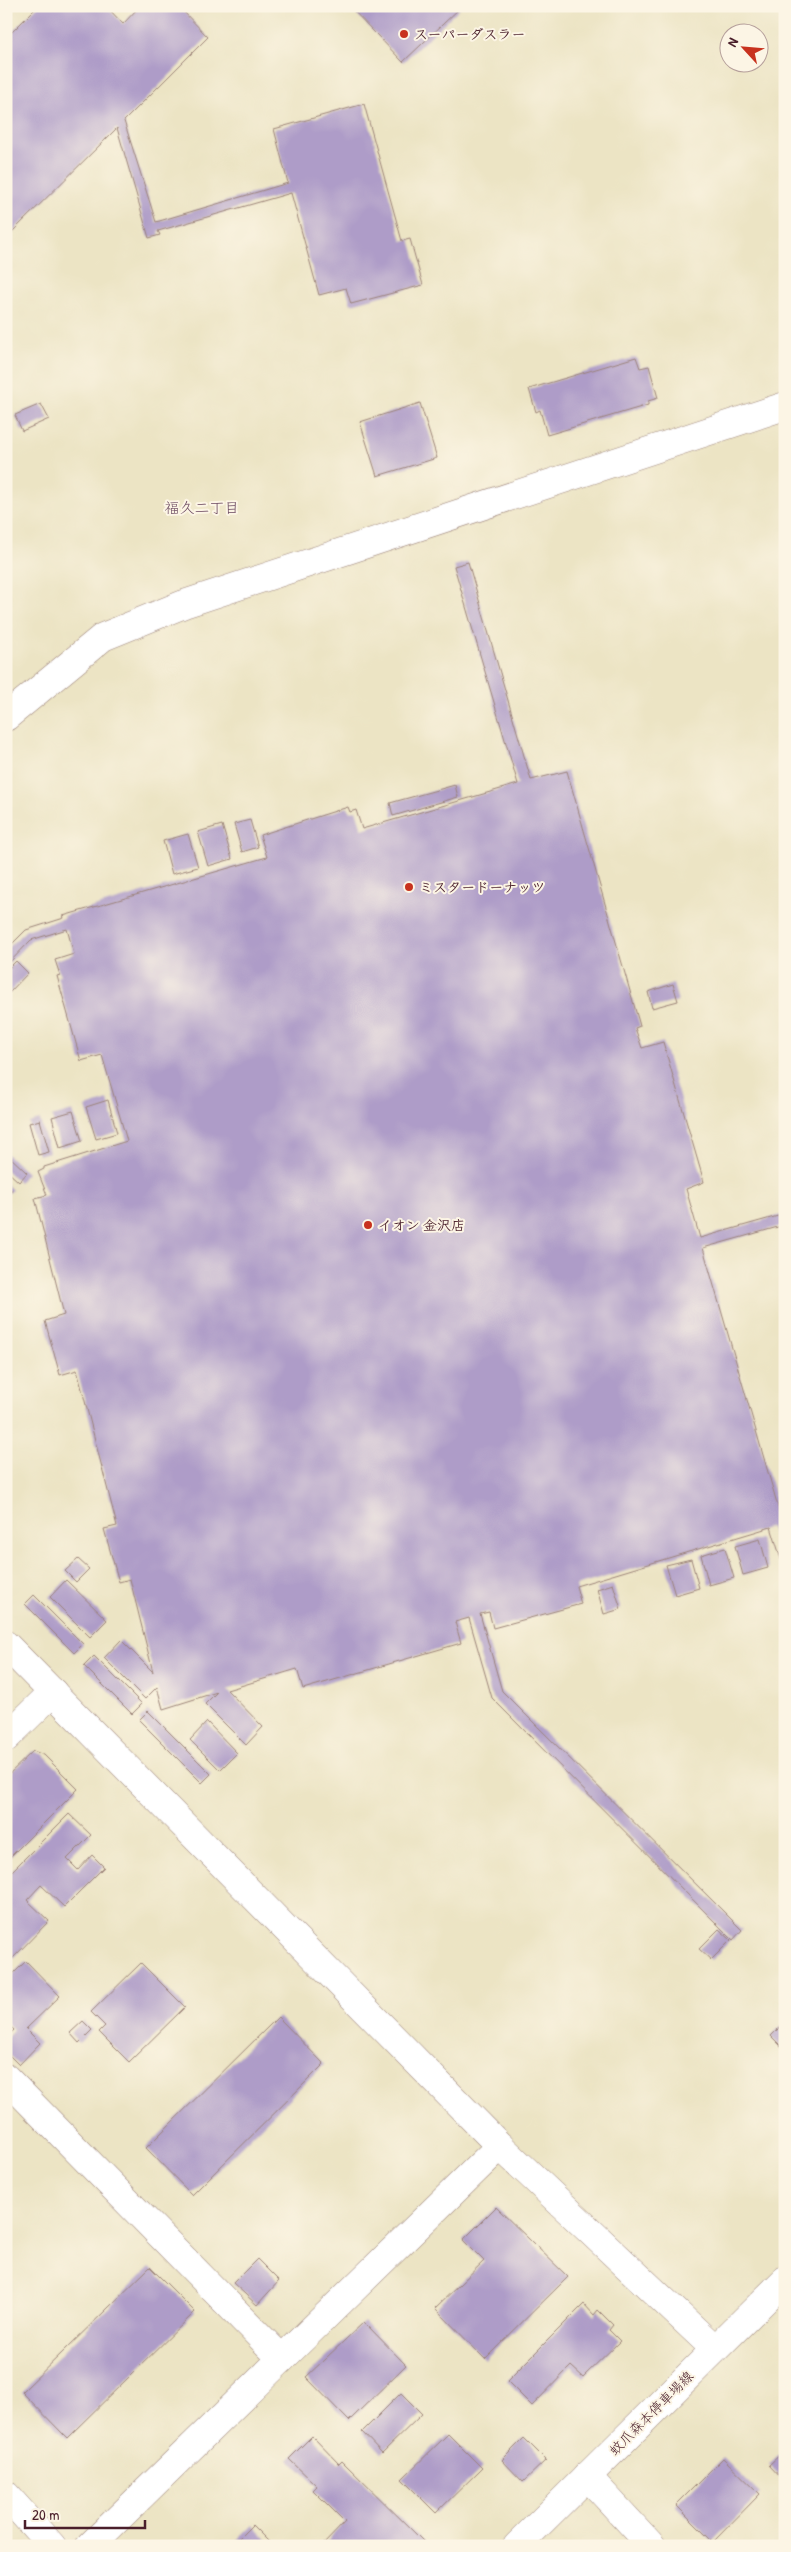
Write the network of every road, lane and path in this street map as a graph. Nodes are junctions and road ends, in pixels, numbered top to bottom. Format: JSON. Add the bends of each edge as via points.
{"nodes":[{"id":1,"x":785,"y":406,"type":"edge"},
{"id":2,"x":6,"y":717,"type":"edge"},
{"id":3,"x":6,"y":1645,"type":"edge"},
{"id":4,"x":53,"y":1692,"type":"junction"},
{"id":5,"x":6,"y":1738,"type":"edge"},
{"id":6,"x":6,"y":2078,"type":"edge"},
{"id":7,"x":500,"y":2146,"type":"junction"},
{"id":8,"x":785,"y":2280,"type":"edge"},
{"id":9,"x":715,"y":2349,"type":"junction"},
{"id":10,"x":282,"y":2359,"type":"junction"},
{"id":11,"x":587,"y":2476,"type":"junction"},
{"id":12,"x":6,"y":2495,"type":"edge"},
{"id":13,"x":52,"y":2546,"type":"edge"},
{"id":14,"x":90,"y":2546,"type":"edge"},
{"id":15,"x":517,"y":2546,"type":"edge"},
{"id":16,"x":652,"y":2546,"type":"edge"}],
"edges":[{"from":1,"to":2,"type":"street","via":[[184,604],[103,637]]},
{"from":3,"to":4,"type":"street"},
{"from":4,"to":5,"type":"street"},
{"from":4,"to":7,"type":"street"},
{"from":6,"to":10,"type":"street"},
{"from":7,"to":9,"type":"street"},
{"from":7,"to":10,"type":"street"},
{"from":8,"to":9,"type":"street","name":"蚊爪森本停車場線"},
{"from":9,"to":11,"type":"street","name":"蚊爪森本停車場線"},
{"from":10,"to":14,"type":"street"},
{"from":11,"to":15,"type":"street","name":"蚊爪森本停車場線"},
{"from":11,"to":16,"type":"street"},
{"from":12,"to":13,"type":"street"}]}
